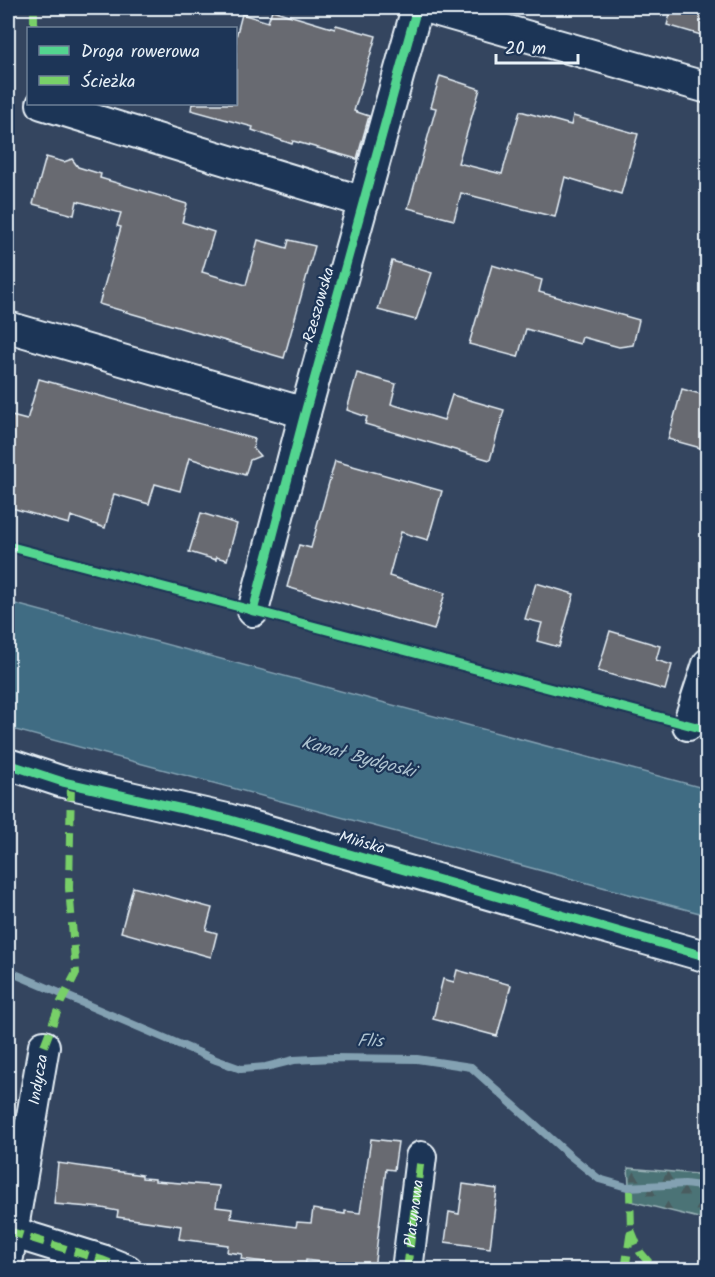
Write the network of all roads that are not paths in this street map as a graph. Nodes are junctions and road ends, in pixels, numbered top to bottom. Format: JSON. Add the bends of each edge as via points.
{"nodes":[{"id":1,"x":417,"y":8,"type":"edge"},
{"id":2,"x":428,"y":8,"type":"edge"},
{"id":3,"x":708,"y":88,"type":"edge"},
{"id":4,"x":45,"y":105,"type":"edge"},
{"id":5,"x":364,"y":202,"type":"junction"},
{"id":6,"x":8,"y":327,"type":"edge"},
{"id":7,"x":305,"y":413,"type":"junction"},
{"id":8,"x":253,"y":611,"type":"dead end"},
{"id":9,"x":708,"y":664,"type":"edge"},
{"id":10,"x":688,"y":725,"type":"dead end"},
{"id":11,"x":8,"y":764,"type":"edge"},
{"id":12,"x":708,"y":957,"type":"edge"},
{"id":13,"x":44,"y":1046,"type":"dead end"},
{"id":14,"x":421,"y":1157,"type":"dead end"},
{"id":15,"x":9,"y":1240,"type":"edge"},
{"id":16,"x":127,"y":1269,"type":"edge"},
{"id":17,"x":407,"y":1269,"type":"edge"}],
"edges":[{"from":1,"to":5,"type":"street","name":"Rzeszowska"},
{"from":2,"to":3,"type":"street"},
{"from":4,"to":5,"type":"street"},
{"from":5,"to":7,"type":"street","name":"Rzeszowska"},
{"from":6,"to":7,"type":"street"},
{"from":7,"to":8,"type":"street","name":"Rzeszowska"},
{"from":9,"to":10,"type":"street"},
{"from":11,"to":12,"type":"street","name":"Mińska","via":[[63,782],[227,819]]},
{"from":13,"to":15,"type":"street","name":"Indycza"},
{"from":14,"to":17,"type":"street","name":"Platynowa"},
{"from":15,"to":16,"type":"street"}]}
